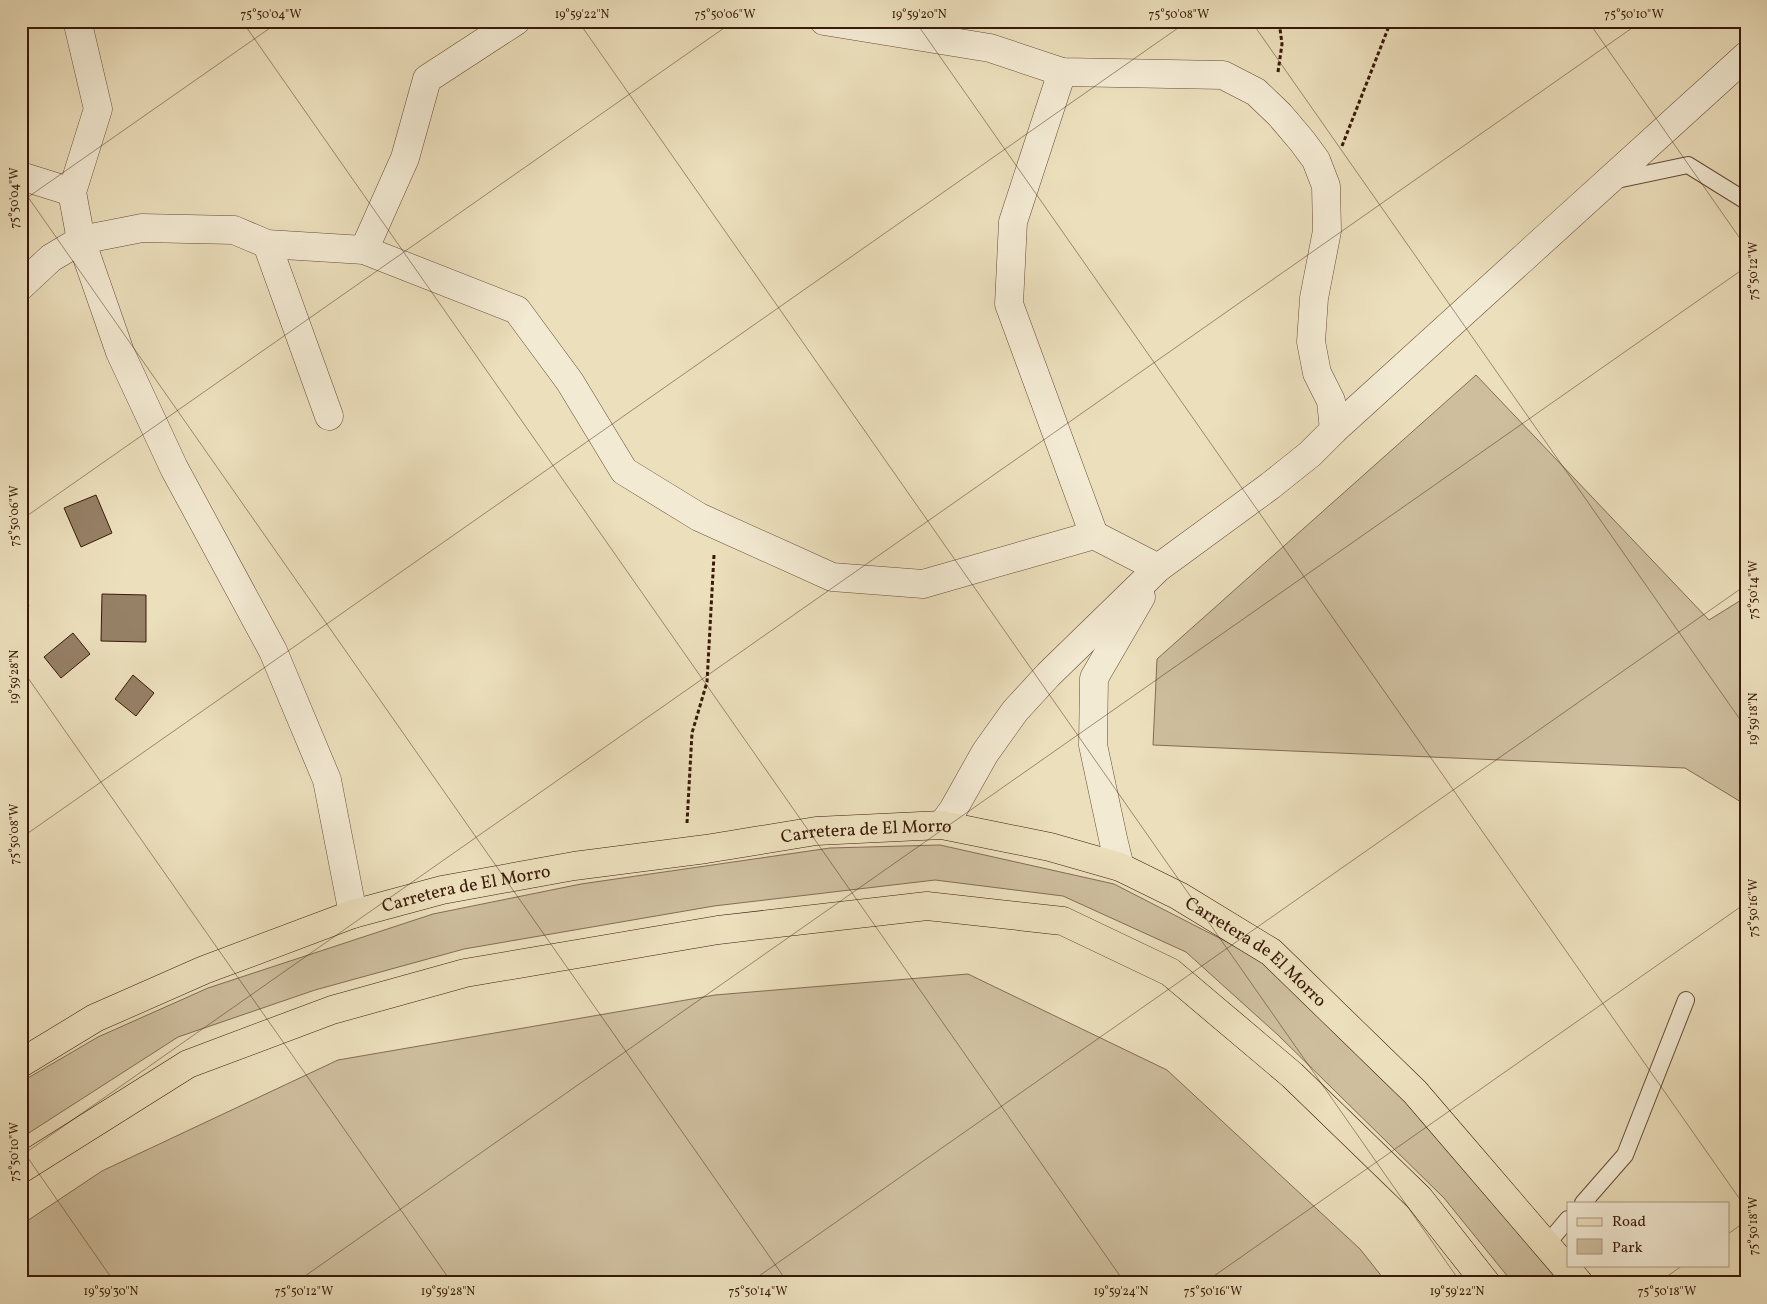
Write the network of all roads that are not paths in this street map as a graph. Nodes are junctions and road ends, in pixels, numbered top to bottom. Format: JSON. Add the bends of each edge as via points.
{"nodes":[{"id":1,"x":80,"y":21,"type":"edge"},
{"id":2,"x":516,"y":21,"type":"edge"},
{"id":3,"x":824,"y":21,"type":"edge"},
{"id":4,"x":1746,"y":56,"type":"edge"},
{"id":5,"x":1062,"y":72,"type":"junction"},
{"id":6,"x":21,"y":176,"type":"edge"},
{"id":7,"x":1608,"y":182,"type":"junction"},
{"id":8,"x":72,"y":192,"type":"junction"},
{"id":9,"x":1746,"y":201,"type":"edge"},
{"id":10,"x":81,"y":240,"type":"junction"},
{"id":11,"x":267,"y":244,"type":"junction"},
{"id":12,"x":364,"y":250,"type":"junction"},
{"id":13,"x":21,"y":286,"type":"edge"},
{"id":14,"x":329,"y":416,"type":"dead end"},
{"id":15,"x":1334,"y":430,"type":"junction"},
{"id":16,"x":1094,"y":535,"type":"junction"},
{"id":17,"x":1158,"y":568,"type":"junction"},
{"id":18,"x":942,"y":825,"type":"junction"},
{"id":19,"x":1120,"y":867,"type":"junction"},
{"id":20,"x":353,"y":914,"type":"junction"},
{"id":21,"x":1686,"y":1000,"type":"dead end"},
{"id":22,"x":21,"y":1062,"type":"edge"},
{"id":23,"x":21,"y":1170,"type":"edge"},
{"id":24,"x":1584,"y":1202,"type":"edge"},
{"id":25,"x":1567,"y":1220,"type":"edge"},
{"id":26,"x":1547,"y":1244,"type":"junction"},
{"id":27,"x":1486,"y":1283,"type":"edge"},
{"id":28,"x":1579,"y":1283,"type":"edge"}],
"edges":[{"from":1,"to":8,"type":"street","via":[[78,24],[98,109]]},
{"from":2,"to":12,"type":"street","via":[[427,79],[405,158]]},
{"from":3,"to":5,"type":"street","via":[[990,48]]},
{"from":4,"to":7,"type":"street"},
{"from":5,"to":15,"type":"street","via":[[1223,75],[1256,92],[1280,115],[1316,160],[1326,186],[1327,231],[1314,298],[1311,342],[1317,373],[1331,401]]},
{"from":5,"to":16,"type":"street","via":[[1013,222],[1009,304]]},
{"from":6,"to":8,"type":"street"},
{"from":7,"to":9,"type":"lane","via":[[1688,165]]},
{"from":7,"to":15,"type":"street"},
{"from":8,"to":10,"type":"street"},
{"from":10,"to":11,"type":"street","via":[[142,228],[234,230]]},
{"from":10,"to":13,"type":"street","via":[[51,258]]},
{"from":10,"to":20,"type":"street","via":[[120,352],[174,468],[273,651],[327,780]]},
{"from":11,"to":12,"type":"street"},
{"from":11,"to":14,"type":"street"},
{"from":12,"to":16,"type":"street","via":[[517,310],[570,382],[624,471],[698,517],[832,577],[922,584]]},
{"from":15,"to":17,"type":"street","via":[[1270,486]]},
{"from":16,"to":17,"type":"street"},
{"from":17,"to":18,"type":"street","via":[[1048,674],[1015,711],[984,753]]},
{"from":17,"to":19,"type":"street","via":[[1094,678],[1093,745]]},
{"from":18,"to":19,"type":"main road","name":"Carretera de El Morro","via":[[1050,847]]},
{"from":18,"to":20,"type":"main road","name":"Carretera de El Morro","via":[[816,831],[574,866],[442,890]]},
{"from":19,"to":26,"type":"main road","name":"Carretera de El Morro","via":[[1178,896],[1271,952],[1414,1092]]},
{"from":20,"to":22,"type":"main road","name":"Carretera de El Morro","via":[[204,970],[95,1018]]},
{"from":21,"to":24,"type":"lane","via":[[1625,1155]]},
{"from":23,"to":27,"type":"main road","via":[[188,1064],[332,1010],[465,973],[718,930],[927,906],[1063,921],[1170,972],[1292,1075],[1418,1198]]},
{"from":25,"to":26,"type":"lane"},
{"from":26,"to":28,"type":"main road","name":"Carretera de El Morro"}]}
